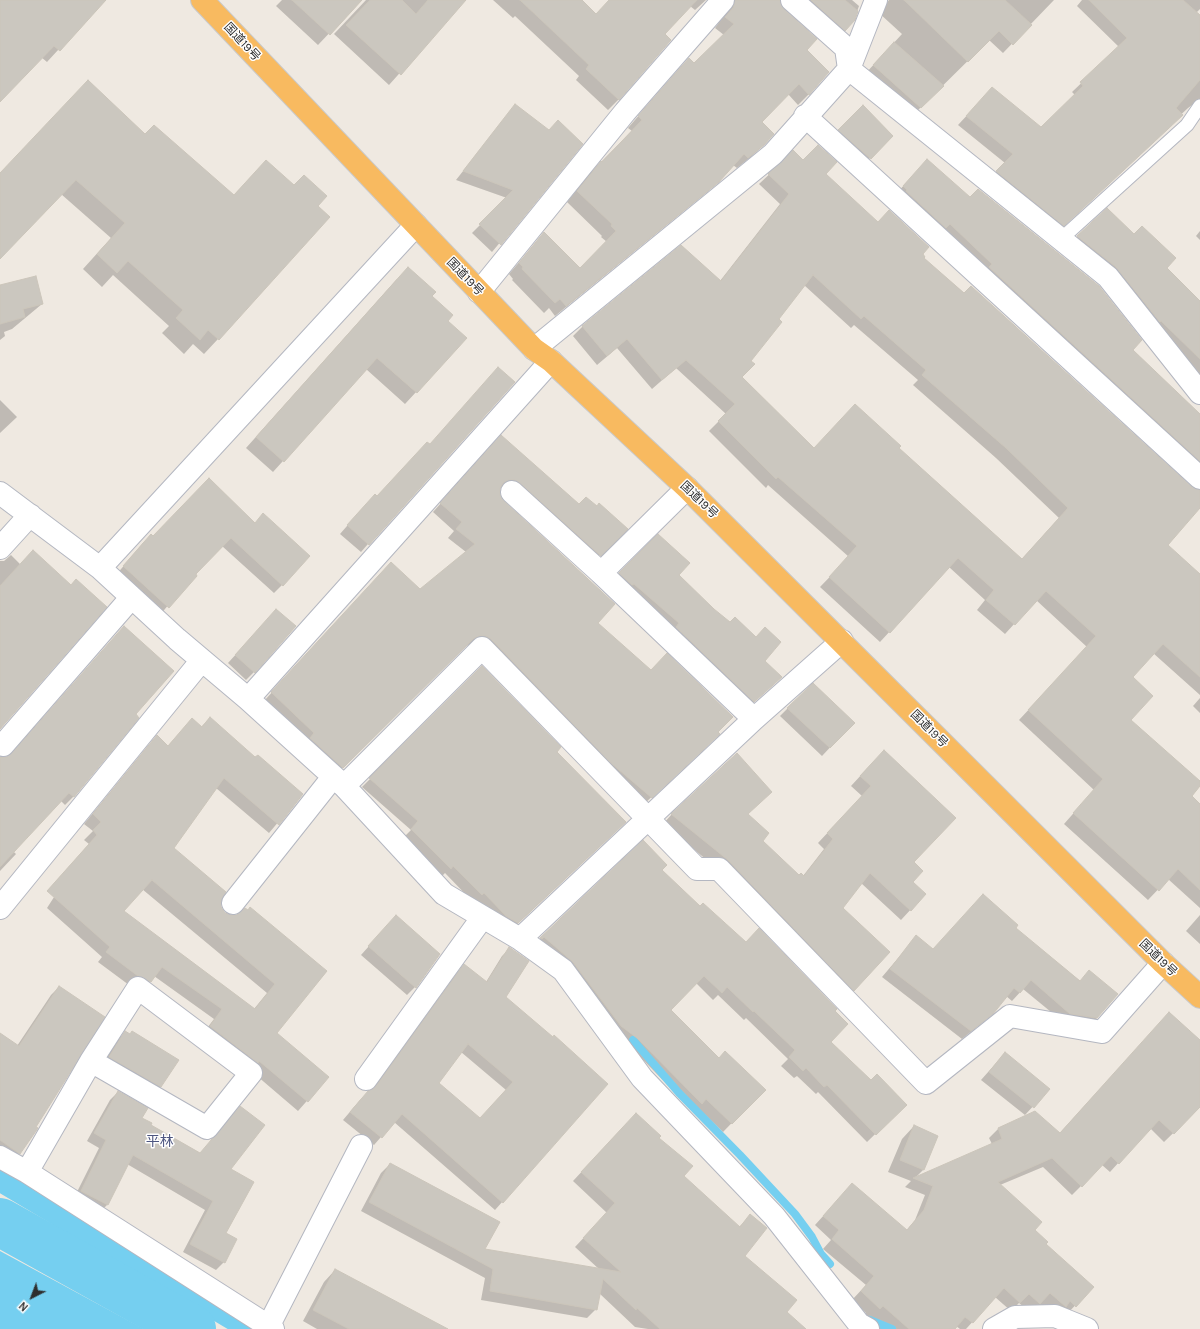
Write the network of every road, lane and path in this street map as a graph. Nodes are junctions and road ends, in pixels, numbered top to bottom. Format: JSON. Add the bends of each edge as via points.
{"nodes":[{"id":1,"x":202,"y":0,"type":"edge"},
{"id":2,"x":723,"y":0,"type":"edge"},
{"id":3,"x":792,"y":0,"type":"edge"},
{"id":4,"x":876,"y":0,"type":"edge"},
{"id":5,"x":849,"y":69,"type":"junction"},
{"id":6,"x":1199,"y":108,"type":"edge"},
{"id":7,"x":805,"y":116,"type":"junction"},
{"id":8,"x":416,"y":225,"type":"junction"},
{"id":9,"x":1060,"y":240,"type":"junction"},
{"id":10,"x":479,"y":292,"type":"junction"},
{"id":11,"x":534,"y":349,"type":"junction"},
{"id":12,"x":551,"y":361,"type":"junction"},
{"id":13,"x":1200,"y":393,"type":"edge"},
{"id":14,"x":1200,"y":478,"type":"edge"},
{"id":15,"x":687,"y":488,"type":"junction"},
{"id":16,"x":512,"y":492,"type":"dead end"},
{"id":17,"x":0,"y":493,"type":"edge"},
{"id":18,"x":30,"y":515,"type":"junction"},
{"id":19,"x":0,"y":548,"type":"edge"},
{"id":20,"x":100,"y":568,"type":"junction"},
{"id":21,"x":601,"y":573,"type":"junction"},
{"id":22,"x":131,"y":598,"type":"junction"},
{"id":23,"x":842,"y":641,"type":"junction"},
{"id":24,"x":202,"y":660,"type":"junction"},
{"id":25,"x":248,"y":700,"type":"junction"},
{"id":26,"x":754,"y":719,"type":"junction"},
{"id":27,"x":3,"y":745,"type":"dead end"},
{"id":28,"x":338,"y":781,"type":"junction"},
{"id":29,"x":649,"y":819,"type":"junction"},
{"id":30,"x":233,"y":903,"type":"dead end"},
{"id":31,"x":0,"y":908,"type":"edge"},
{"id":32,"x":482,"y":918,"type":"junction"},
{"id":33,"x":520,"y":939,"type":"junction"},
{"id":34,"x":1164,"y":963,"type":"junction"},
{"id":35,"x":1200,"y":997,"type":"edge"},
{"id":36,"x":91,"y":1061,"type":"junction"},
{"id":37,"x":366,"y":1079,"type":"dead end"},
{"id":38,"x":361,"y":1146,"type":"dead end"},
{"id":39,"x":0,"y":1157,"type":"edge"},
{"id":40,"x":27,"y":1172,"type":"junction"},
{"id":41,"x":271,"y":1328,"type":"edge"},
{"id":42,"x":868,"y":1329,"type":"edge"},
{"id":43,"x":994,"y":1329,"type":"edge"},
{"id":44,"x":1087,"y":1329,"type":"edge"}],
"edges":[{"from":1,"to":8,"type":"highway","name":"国道19号"},
{"from":2,"to":10,"type":"street","via":[[625,112]]},
{"from":3,"to":5,"type":"street","via":[[846,48]]},
{"from":4,"to":5,"type":"street"},
{"from":5,"to":7,"type":"street"},
{"from":5,"to":9,"type":"street"},
{"from":6,"to":9,"type":"lane","via":[[1187,125]]},
{"from":7,"to":11,"type":"street","via":[[773,154]]},
{"from":7,"to":14,"type":"street"},
{"from":8,"to":10,"type":"highway","name":"国道19号"},
{"from":8,"to":20,"type":"street"},
{"from":9,"to":13,"type":"street","via":[[1108,277]]},
{"from":10,"to":11,"type":"highway","name":"国道19号"},
{"from":11,"to":12,"type":"highway","name":"国道19号"},
{"from":12,"to":15,"type":"highway","name":"国道19号"},
{"from":12,"to":25,"type":"street"},
{"from":15,"to":21,"type":"street"},
{"from":15,"to":23,"type":"highway","name":"国道19号"},
{"from":16,"to":21,"type":"street"},
{"from":17,"to":18,"type":"street"},
{"from":18,"to":19,"type":"street"},
{"from":18,"to":20,"type":"street"},
{"from":20,"to":22,"type":"street"},
{"from":21,"to":26,"type":"street"},
{"from":22,"to":24,"type":"street"},
{"from":22,"to":27,"type":"street"},
{"from":23,"to":26,"type":"street"},
{"from":23,"to":34,"type":"highway","name":"国道19号"},
{"from":24,"to":25,"type":"street"},
{"from":24,"to":31,"type":"street"},
{"from":25,"to":28,"type":"street"},
{"from":26,"to":29,"type":"street"},
{"from":28,"to":29,"type":"street","via":[[482,648]]},
{"from":28,"to":30,"type":"street"},
{"from":28,"to":32,"type":"street","via":[[444,894]]},
{"from":29,"to":33,"type":"street"},
{"from":29,"to":34,"type":"street","via":[[697,869],[719,869],[926,1083],[1010,1016],[1102,1032]]},
{"from":32,"to":33,"type":"street"},
{"from":32,"to":37,"type":"street"},
{"from":33,"to":42,"type":"street","via":[[563,970],[642,1078],[774,1216],[859,1324]]},
{"from":34,"to":35,"type":"highway","name":"国道19号"},
{"from":36,"to":36,"type":"street","via":[[138,988],[251,1073],[207,1128]]},
{"from":36,"to":40,"type":"street"},
{"from":38,"to":41,"type":"street"},
{"from":39,"to":40,"type":"street"},
{"from":40,"to":41,"type":"street"},
{"from":43,"to":44,"type":"street","via":[[1015,1317],[1054,1316]]}]}
